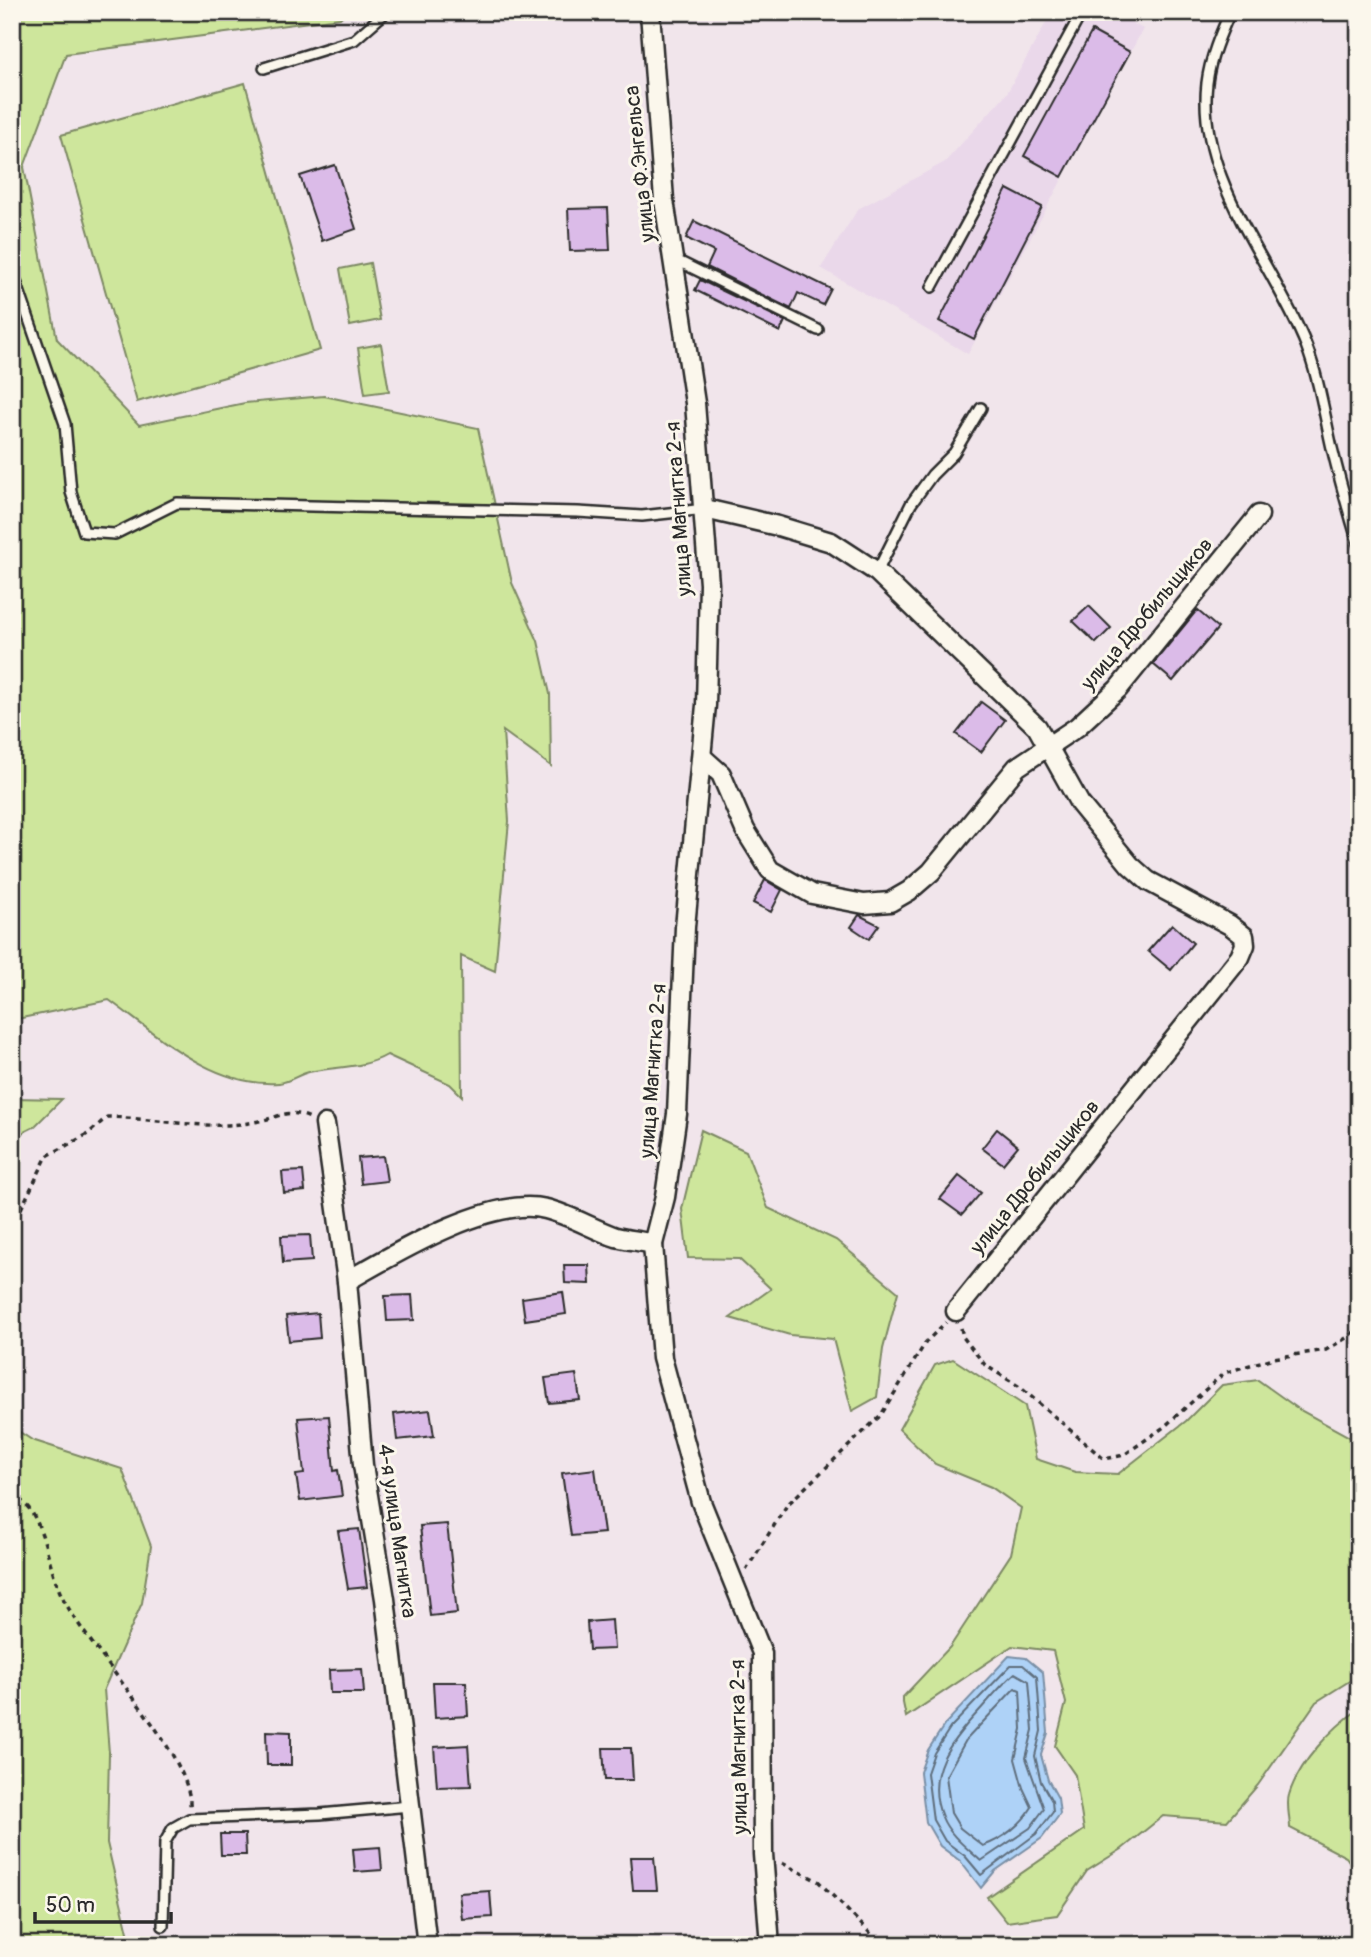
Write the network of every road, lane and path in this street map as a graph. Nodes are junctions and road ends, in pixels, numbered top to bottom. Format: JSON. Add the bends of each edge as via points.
{"nodes":[{"id":1,"x":386,"y":12,"type":"edge"},
{"id":2,"x":650,"y":12,"type":"edge"},
{"id":3,"x":1082,"y":12,"type":"edge"},
{"id":4,"x":1230,"y":12,"type":"edge"},
{"id":5,"x":264,"y":68,"type":"dead end"},
{"id":6,"x":673,"y":258,"type":"junction"},
{"id":7,"x":12,"y":270,"type":"edge"},
{"id":8,"x":932,"y":287,"type":"dead end"},
{"id":9,"x":682,"y":310,"type":"joint"},
{"id":10,"x":818,"y":330,"type":"dead end"},
{"id":11,"x":981,"y":408,"type":"dead end"},
{"id":12,"x":705,"y":509,"type":"junction"},
{"id":13,"x":1259,"y":515,"type":"dead end"},
{"id":14,"x":1359,"y":546,"type":"edge"},
{"id":15,"x":877,"y":572,"type":"junction"},
{"id":16,"x":1047,"y":747,"type":"junction"},
{"id":17,"x":702,"y":757,"type":"junction"},
{"id":18,"x":325,"y":1124,"type":"joint"},
{"id":19,"x":12,"y":1227,"type":"edge"},
{"id":20,"x":653,"y":1244,"type":"junction"},
{"id":21,"x":347,"y":1282,"type":"junction"},
{"id":22,"x":956,"y":1311,"type":"junction"},
{"id":23,"x":1359,"y":1326,"type":"edge"},
{"id":24,"x":12,"y":1492,"type":"edge"},
{"id":25,"x":735,"y":1587,"type":"junction"},
{"id":26,"x":410,"y":1806,"type":"junction"},
{"id":27,"x":189,"y":1819,"type":"junction"},
{"id":28,"x":763,"y":1854,"type":"junction"},
{"id":29,"x":163,"y":1926,"type":"dead end"},
{"id":30,"x":427,"y":1945,"type":"edge"},
{"id":31,"x":770,"y":1945,"type":"edge"},
{"id":32,"x":882,"y":1945,"type":"edge"}],
"edges":[{"from":1,"to":5,"type":"lane","via":[[354,40]]},
{"from":2,"to":6,"type":"street","name":"улица Ф.Энгельса","via":[[664,200]]},
{"from":3,"to":8,"type":"lane"},
{"from":4,"to":14,"type":"lane","via":[[1207,85],[1211,135],[1227,186],[1306,345]]},
{"from":6,"to":9,"type":"street","name":"улица Ф.Энгельса"},
{"from":6,"to":10,"type":"lane"},
{"from":7,"to":12,"type":"lane","via":[[65,424],[71,492],[84,532],[115,534],[177,503],[642,516]]},
{"from":9,"to":12,"type":"street","name":"улица Магнитка 2-я"},
{"from":11,"to":15,"type":"lane","via":[[954,453],[911,504]]},
{"from":12,"to":15,"type":"street","via":[[831,542]]},
{"from":12,"to":17,"type":"street","name":"улица Магнитка 2-я","via":[[709,628]]},
{"from":13,"to":16,"type":"street","name":"улица Дробильщиков","via":[[1118,689]]},
{"from":15,"to":16,"type":"street","via":[[1020,707]]},
{"from":16,"to":17,"type":"street","name":"улица Дробильщиков","via":[[1017,768],[909,891],[890,902],[864,904],[811,894],[770,870],[721,775]]},
{"from":16,"to":22,"type":"street","name":"улица Дробильщиков","via":[[1080,804],[1130,865],[1148,881],[1230,925],[1244,936],[1245,945],[1240,957]]},
{"from":17,"to":20,"type":"street","name":"улица Магнитка 2-я","via":[[685,928],[677,1114]]},
{"from":18,"to":19,"type":"path","via":[[294,1111],[257,1122],[202,1125],[107,1117],[88,1134],[47,1156]]},
{"from":18,"to":21,"type":"street","name":"4-я улица Магнитка"},
{"from":20,"to":21,"type":"street","via":[[618,1237],[546,1208],[519,1206],[492,1212],[395,1253]]},
{"from":20,"to":25,"type":"street","name":"улица Магнитка 2-я","via":[[662,1358],[701,1502]]},
{"from":21,"to":26,"type":"street","name":"4-я улица Магнитка","via":[[363,1465]]},
{"from":22,"to":23,"type":"path","via":[[963,1337],[985,1364],[1020,1387],[1104,1460],[1134,1448],[1224,1373],[1273,1358],[1326,1350]]},
{"from":22,"to":25,"type":"path","via":[[926,1342],[881,1415],[787,1505]]},
{"from":24,"to":27,"type":"path","via":[[31,1511],[60,1591],[89,1641],[180,1765],[191,1793]]},
{"from":25,"to":28,"type":"street","name":"улица Магнитка 2-я","via":[[762,1653]]},
{"from":26,"to":27,"type":"lane"},
{"from":26,"to":30,"type":"street","name":"4-я улица Магнитка"},
{"from":27,"to":29,"type":"lane","via":[[173,1828],[166,1842]]},
{"from":28,"to":31,"type":"street","name":"улица Магнитка 2-я"},
{"from":28,"to":32,"type":"path","via":[[818,1881]]}]}
